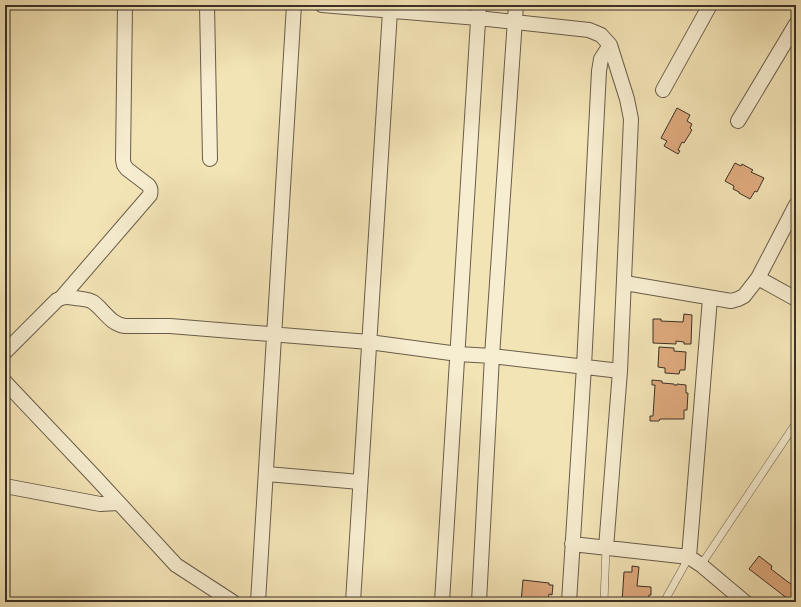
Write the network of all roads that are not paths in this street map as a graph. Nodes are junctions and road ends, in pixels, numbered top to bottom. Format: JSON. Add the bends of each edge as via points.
{"nodes":[{"id":1,"x":125,"y":5,"type":"edge"},
{"id":2,"x":208,"y":5,"type":"edge"},
{"id":3,"x":294,"y":5,"type":"edge"},
{"id":4,"x":322,"y":5,"type":"edge"},
{"id":5,"x":516,"y":5,"type":"edge"},
{"id":6,"x":710,"y":5,"type":"edge"},
{"id":7,"x":390,"y":11,"type":"junction"},
{"id":8,"x":479,"y":11,"type":"edge"},
{"id":9,"x":515,"y":22,"type":"junction"},
{"id":10,"x":796,"y":24,"type":"edge"},
{"id":11,"x":610,"y":46,"type":"junction"},
{"id":12,"x":663,"y":90,"type":"dead end"},
{"id":13,"x":738,"y":121,"type":"dead end"},
{"id":14,"x":210,"y":159,"type":"dead end"},
{"id":15,"x":796,"y":205,"type":"edge"},
{"id":16,"x":625,"y":283,"type":"junction"},
{"id":17,"x":754,"y":283,"type":"junction"},
{"id":18,"x":62,"y":297,"type":"junction"},
{"id":19,"x":710,"y":298,"type":"junction"},
{"id":20,"x":796,"y":299,"type":"edge"},
{"id":21,"x":275,"y":335,"type":"junction"},
{"id":22,"x":369,"y":342,"type":"junction"},
{"id":23,"x":5,"y":352,"type":"edge"},
{"id":24,"x":458,"y":354,"type":"junction"},
{"id":25,"x":492,"y":356,"type":"junction"},
{"id":26,"x":584,"y":366,"type":"junction"},
{"id":27,"x":620,"y":371,"type":"junction"},
{"id":28,"x":5,"y":382,"type":"edge"},
{"id":29,"x":5,"y":398,"type":"edge"},
{"id":30,"x":22,"y":400,"type":"junction"},
{"id":31,"x":796,"y":423,"type":"edge"},
{"id":32,"x":266,"y":474,"type":"junction"},
{"id":33,"x":360,"y":482,"type":"junction"},
{"id":34,"x":5,"y":486,"type":"edge"},
{"id":35,"x":119,"y":503,"type":"junction"},
{"id":36,"x":572,"y":544,"type":"junction"},
{"id":37,"x":606,"y":548,"type":"junction"},
{"id":38,"x":689,"y":557,"type":"junction"},
{"id":39,"x":701,"y":565,"type":"junction"},
{"id":40,"x":233,"y":602,"type":"edge"},
{"id":41,"x":258,"y":602,"type":"edge"},
{"id":42,"x":353,"y":602,"type":"edge"},
{"id":43,"x":442,"y":602,"type":"edge"},
{"id":44,"x":479,"y":602,"type":"edge"},
{"id":45,"x":569,"y":602,"type":"edge"},
{"id":46,"x":604,"y":602,"type":"edge"},
{"id":47,"x":664,"y":602,"type":"edge"},
{"id":48,"x":745,"y":602,"type":"edge"}],
"edges":[{"from":1,"to":18,"type":"street","via":[[123,160],[127,168],[148,185],[151,192]]},
{"from":2,"to":14,"type":"street"},
{"from":3,"to":21,"type":"street"},
{"from":4,"to":7,"type":"street"},
{"from":5,"to":9,"type":"street"},
{"from":6,"to":12,"type":"street"},
{"from":7,"to":8,"type":"street"},
{"from":7,"to":22,"type":"street"},
{"from":8,"to":9,"type":"street"},
{"from":8,"to":24,"type":"street"},
{"from":9,"to":11,"type":"street","via":[[589,30],[601,35]]},
{"from":9,"to":25,"type":"street"},
{"from":10,"to":13,"type":"street"},
{"from":11,"to":16,"type":"street","via":[[631,119]]},
{"from":11,"to":26,"type":"street","via":[[601,59],[599,71]]},
{"from":15,"to":17,"type":"street"},
{"from":16,"to":19,"type":"street"},
{"from":16,"to":27,"type":"street"},
{"from":17,"to":19,"type":"street","via":[[738,300]]},
{"from":17,"to":20,"type":"street"},
{"from":18,"to":21,"type":"street","via":[[90,301],[119,326],[170,326]]},
{"from":18,"to":23,"type":"street"},
{"from":19,"to":38,"type":"street"},
{"from":21,"to":22,"type":"street"},
{"from":21,"to":32,"type":"street"},
{"from":22,"to":24,"type":"street"},
{"from":22,"to":33,"type":"street"},
{"from":24,"to":25,"type":"street"},
{"from":24,"to":43,"type":"street"},
{"from":25,"to":26,"type":"street"},
{"from":25,"to":44,"type":"street"},
{"from":26,"to":27,"type":"street"},
{"from":26,"to":36,"type":"street"},
{"from":27,"to":37,"type":"street"},
{"from":28,"to":30,"type":"street"},
{"from":29,"to":30,"type":"street"},
{"from":30,"to":35,"type":"street"},
{"from":31,"to":39,"type":"lane"},
{"from":32,"to":33,"type":"street"},
{"from":32,"to":41,"type":"street"},
{"from":33,"to":42,"type":"street"},
{"from":34,"to":35,"type":"street","via":[[100,504]]},
{"from":35,"to":40,"type":"street","via":[[176,565]]},
{"from":36,"to":37,"type":"street"},
{"from":36,"to":45,"type":"street"},
{"from":37,"to":38,"type":"street"},
{"from":37,"to":46,"type":"lane"},
{"from":38,"to":39,"type":"street"},
{"from":38,"to":47,"type":"lane"},
{"from":39,"to":48,"type":"street"}]}
